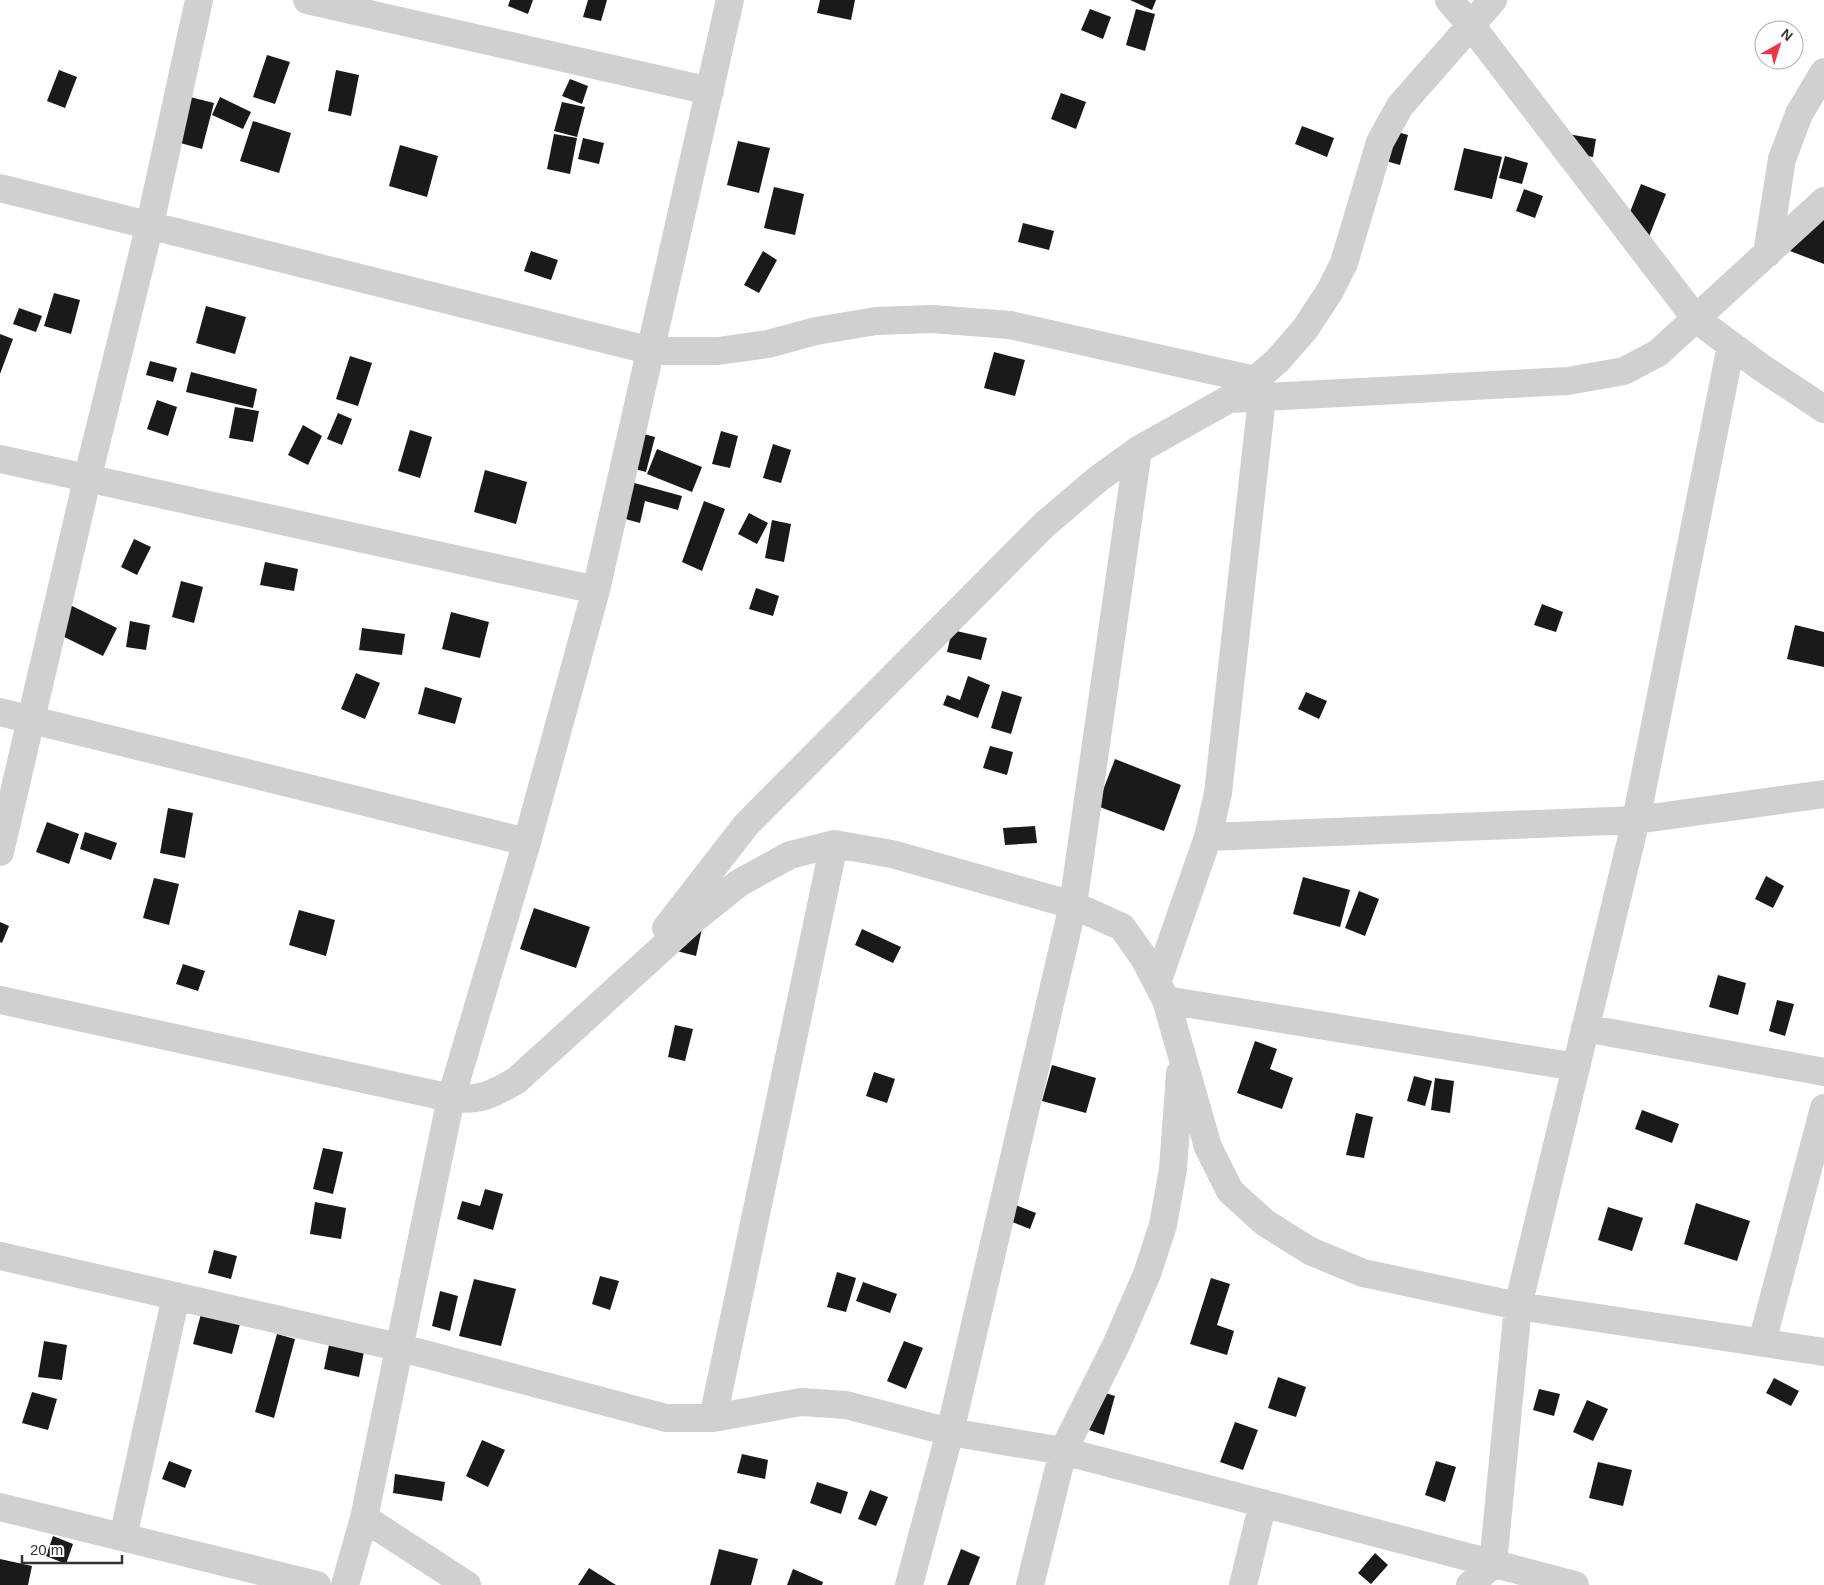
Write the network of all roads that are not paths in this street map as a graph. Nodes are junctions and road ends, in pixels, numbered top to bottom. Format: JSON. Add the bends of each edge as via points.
{"nodes":[{"id":1,"x":199,"y":0,"type":"edge"},
{"id":2,"x":307,"y":0,"type":"edge"},
{"id":3,"x":730,"y":0,"type":"edge"},
{"id":4,"x":1449,"y":0,"type":"edge"},
{"id":5,"x":1493,"y":0,"type":"edge"},
{"id":6,"x":1470,"y":24,"type":"junction"},
{"id":7,"x":1824,"y":72,"type":"edge"},
{"id":8,"x":710,"y":92,"type":"junction"},
{"id":9,"x":0,"y":188,"type":"edge"},
{"id":10,"x":1824,"y":201,"type":"edge"},
{"id":11,"x":150,"y":224,"type":"junction"},
{"id":12,"x":1767,"y":254,"type":"junction"},
{"id":13,"x":1696,"y":319,"type":"junction"},
{"id":14,"x":1731,"y":346,"type":"junction"},
{"id":15,"x":652,"y":351,"type":"junction"},
{"id":16,"x":1259,"y":389,"type":"junction"},
{"id":17,"x":1824,"y":409,"type":"edge"},
{"id":18,"x":1138,"y":450,"type":"junction"},
{"id":19,"x":0,"y":459,"type":"edge"},
{"id":20,"x":87,"y":480,"type":"junction"},
{"id":21,"x":596,"y":590,"type":"junction"},
{"id":22,"x":0,"y":712,"type":"edge"},
{"id":23,"x":32,"y":720,"type":"junction"},
{"id":24,"x":1824,"y":794,"type":"edge"},
{"id":25,"x":1636,"y":820,"type":"junction"},
{"id":26,"x":1208,"y":837,"type":"junction"},
{"id":27,"x":527,"y":842,"type":"junction"},
{"id":28,"x":834,"y":844,"type":"junction"},
{"id":29,"x":0,"y":852,"type":"edge"},
{"id":30,"x":1073,"y":905,"type":"junction"},
{"id":31,"x":622,"y":984,"type":"junction"},
{"id":32,"x":1162,"y":991,"type":"junction"},
{"id":33,"x":0,"y":1000,"type":"edge"},
{"id":34,"x":1585,"y":1028,"type":"junction"},
{"id":35,"x":1181,"y":1053,"type":"junction"},
{"id":36,"x":1576,"y":1067,"type":"junction"},
{"id":37,"x":1824,"y":1072,"type":"edge"},
{"id":38,"x":451,"y":1098,"type":"junction"},
{"id":39,"x":1824,"y":1108,"type":"edge"},
{"id":40,"x":0,"y":1256,"type":"edge"},
{"id":41,"x":176,"y":1296,"type":"junction"},
{"id":42,"x":1518,"y":1306,"type":"junction"},
{"id":43,"x":1762,"y":1342,"type":"junction"},
{"id":44,"x":398,"y":1347,"type":"junction"},
{"id":45,"x":1824,"y":1352,"type":"edge"},
{"id":46,"x":714,"y":1418,"type":"junction"},
{"id":47,"x":950,"y":1432,"type":"junction"},
{"id":48,"x":1063,"y":1451,"type":"junction"},
{"id":49,"x":1263,"y":1504,"type":"junction"},
{"id":50,"x":0,"y":1507,"type":"edge"},
{"id":51,"x":364,"y":1518,"type":"junction"},
{"id":52,"x":123,"y":1537,"type":"junction"},
{"id":53,"x":1494,"y":1564,"type":"junction"},
{"id":54,"x":317,"y":1585,"type":"edge"},
{"id":55,"x":345,"y":1585,"type":"edge"},
{"id":56,"x":466,"y":1585,"type":"edge"},
{"id":57,"x":909,"y":1585,"type":"edge"},
{"id":58,"x":1030,"y":1585,"type":"edge"},
{"id":59,"x":1243,"y":1585,"type":"edge"},
{"id":60,"x":1470,"y":1585,"type":"edge"},
{"id":61,"x":1575,"y":1585,"type":"edge"}],
"edges":[{"from":1,"to":11,"type":"street"},
{"from":2,"to":8,"type":"street"},
{"from":3,"to":8,"type":"street"},
{"from":4,"to":6,"type":"street"},
{"from":5,"to":6,"type":"street"},
{"from":6,"to":13,"type":"street"},
{"from":6,"to":16,"type":"street","via":[[1400,106],[1380,142],[1344,263],[1305,329],[1277,361]]},
{"from":7,"to":12,"type":"street","via":[[1799,114],[1782,159]]},
{"from":8,"to":15,"type":"street"},
{"from":9,"to":11,"type":"street"},
{"from":10,"to":12,"type":"street"},
{"from":11,"to":15,"type":"street"},
{"from":11,"to":20,"type":"street"},
{"from":12,"to":13,"type":"street"},
{"from":13,"to":14,"type":"street"},
{"from":13,"to":16,"type":"street","via":[[1658,353],[1624,371],[1568,381]]},
{"from":14,"to":17,"type":"street"},
{"from":14,"to":25,"type":"street"},
{"from":15,"to":16,"type":"street","via":[[718,351],[876,321],[932,319],[1010,325]]},
{"from":15,"to":21,"type":"street"},
{"from":16,"to":18,"type":"street","via":[[1229,399]]},
{"from":16,"to":26,"type":"street","via":[[1218,793]]},
{"from":18,"to":30,"type":"street"},
{"from":18,"to":31,"type":"street","via":[[1044,525],[746,825]]},
{"from":19,"to":20,"type":"street"},
{"from":20,"to":21,"type":"street"},
{"from":20,"to":23,"type":"street"},
{"from":21,"to":27,"type":"street"},
{"from":22,"to":23,"type":"street"},
{"from":23,"to":27,"type":"street"},
{"from":23,"to":29,"type":"street"},
{"from":24,"to":25,"type":"street"},
{"from":25,"to":26,"type":"street"},
{"from":25,"to":34,"type":"street"},
{"from":26,"to":32,"type":"street"},
{"from":27,"to":38,"type":"street"},
{"from":28,"to":30,"type":"street","via":[[892,854]]},
{"from":28,"to":31,"type":"street","via":[[790,855],[739,884],[694,919]]},
{"from":28,"to":46,"type":"street"},
{"from":30,"to":32,"type":"street","via":[[1122,927]]},
{"from":30,"to":47,"type":"street"},
{"from":31,"to":38,"type":"street","via":[[518,1080],[496,1093],[472,1100]]},
{"from":32,"to":35,"type":"street"},
{"from":32,"to":36,"type":"street"},
{"from":33,"to":38,"type":"street"},
{"from":34,"to":36,"type":"street"},
{"from":34,"to":37,"type":"street"},
{"from":35,"to":42,"type":"street","via":[[1208,1147],[1230,1191],[1264,1222],[1310,1251],[1363,1273]]},
{"from":35,"to":48,"type":"street","via":[[1173,1169],[1162,1225],[1147,1274],[1117,1344]]},
{"from":36,"to":42,"type":"street"},
{"from":38,"to":44,"type":"street"},
{"from":39,"to":43,"type":"street"},
{"from":40,"to":41,"type":"street"},
{"from":41,"to":44,"type":"street"},
{"from":41,"to":52,"type":"street"},
{"from":42,"to":43,"type":"street"},
{"from":42,"to":53,"type":"street"},
{"from":43,"to":45,"type":"street"},
{"from":44,"to":46,"type":"street","via":[[666,1418]]},
{"from":44,"to":51,"type":"street"},
{"from":46,"to":47,"type":"street","via":[[801,1402],[846,1405]]},
{"from":47,"to":48,"type":"street"},
{"from":47,"to":57,"type":"street"},
{"from":48,"to":49,"type":"street"},
{"from":48,"to":58,"type":"street"},
{"from":49,"to":53,"type":"street"},
{"from":49,"to":59,"type":"street"},
{"from":50,"to":52,"type":"street"},
{"from":51,"to":55,"type":"street"},
{"from":51,"to":56,"type":"street"},
{"from":52,"to":54,"type":"street"},
{"from":53,"to":60,"type":"street"},
{"from":53,"to":61,"type":"street"}]}
